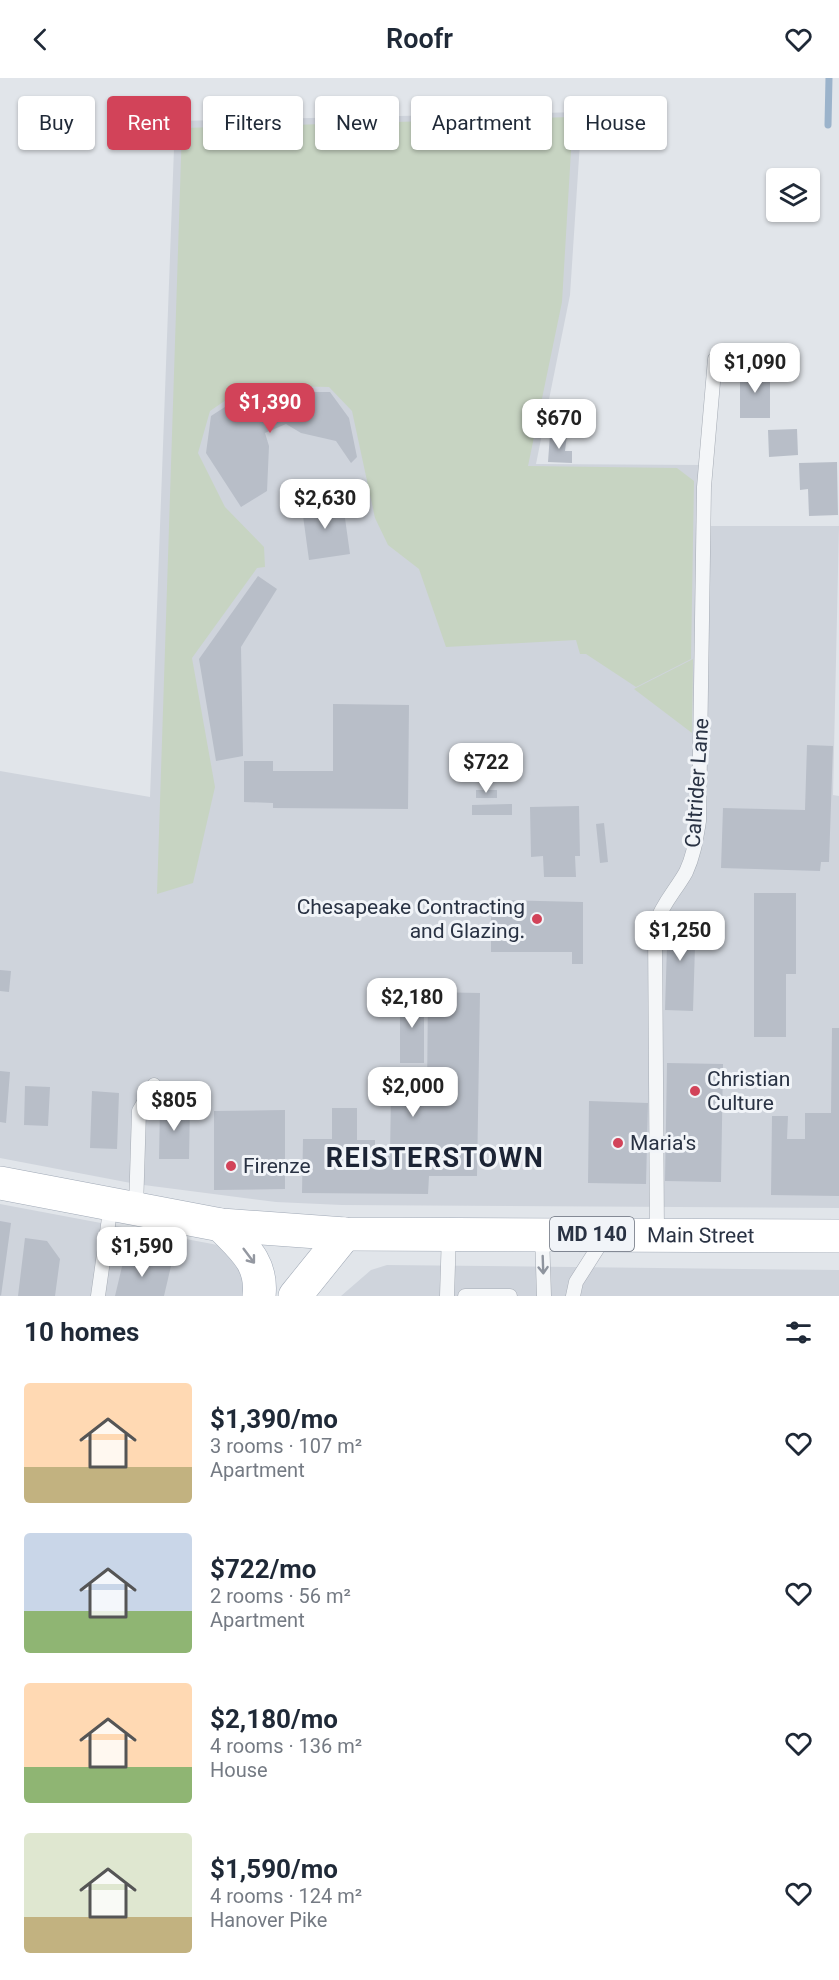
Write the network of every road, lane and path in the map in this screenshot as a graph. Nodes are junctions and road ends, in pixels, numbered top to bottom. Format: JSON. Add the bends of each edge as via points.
{"nodes":[{"id":1,"x":715,"y":359,"type":"dead end"},
{"id":2,"x":154,"y":1085,"type":"dead end"},
{"id":3,"x":0,"y":1183,"type":"edge"},
{"id":4,"x":124,"y":1207,"type":"junction"},
{"id":5,"x":221,"y":1225,"type":"junction"},
{"id":6,"x":449,"y":1233,"type":"junction"},
{"id":7,"x":345,"y":1234,"type":"junction"},
{"id":8,"x":542,"y":1234,"type":"junction"},
{"id":9,"x":606,"y":1234,"type":"junction"},
{"id":10,"x":657,"y":1234,"type":"junction"},
{"id":11,"x":839,"y":1236,"type":"edge"},
{"id":12,"x":98,"y":1296,"type":"edge"},
{"id":13,"x":259,"y":1296,"type":"edge"},
{"id":14,"x":295,"y":1296,"type":"edge"},
{"id":15,"x":447,"y":1296,"type":"edge"},
{"id":16,"x":465,"y":1296,"type":"edge"},
{"id":17,"x":510,"y":1296,"type":"edge"},
{"id":18,"x":544,"y":1296,"type":"edge"},
{"id":19,"x":573,"y":1296,"type":"edge"}],
"edges":[{"from":1,"to":10,"type":"lane","name":"Caltrider Lane","via":[[704,487],[699,821],[693,856],[655,925]]},
{"from":2,"to":4,"type":"lane","via":[[139,1111]]},
{"from":3,"to":4,"type":"main road","name":"Main Street"},
{"from":4,"to":5,"type":"main road","name":"Main Street"},
{"from":4,"to":12,"type":"lane"},
{"from":5,"to":7,"type":"main road","name":"Main Street"},
{"from":5,"to":13,"type":"main road","one_way":true,"via":[[257,1267]]},
{"from":6,"to":7,"type":"main road","name":"Main Street","number":"MD 140"},
{"from":6,"to":8,"type":"main road","name":"Main Street","number":"MD 140"},
{"from":6,"to":15,"type":"lane"},
{"from":7,"to":14,"type":"main road"},
{"from":8,"to":9,"type":"main road","name":"Main Street","number":"MD 140"},
{"from":8,"to":18,"type":"lane","one_way":true},
{"from":9,"to":10,"type":"main road","name":"Main Street","number":"MD 140"},
{"from":9,"to":19,"type":"lane","via":[[576,1282]]},
{"from":10,"to":11,"type":"main road","name":"Main Street","number":"MD 140"},
{"from":16,"to":17,"type":"lane"}]}
